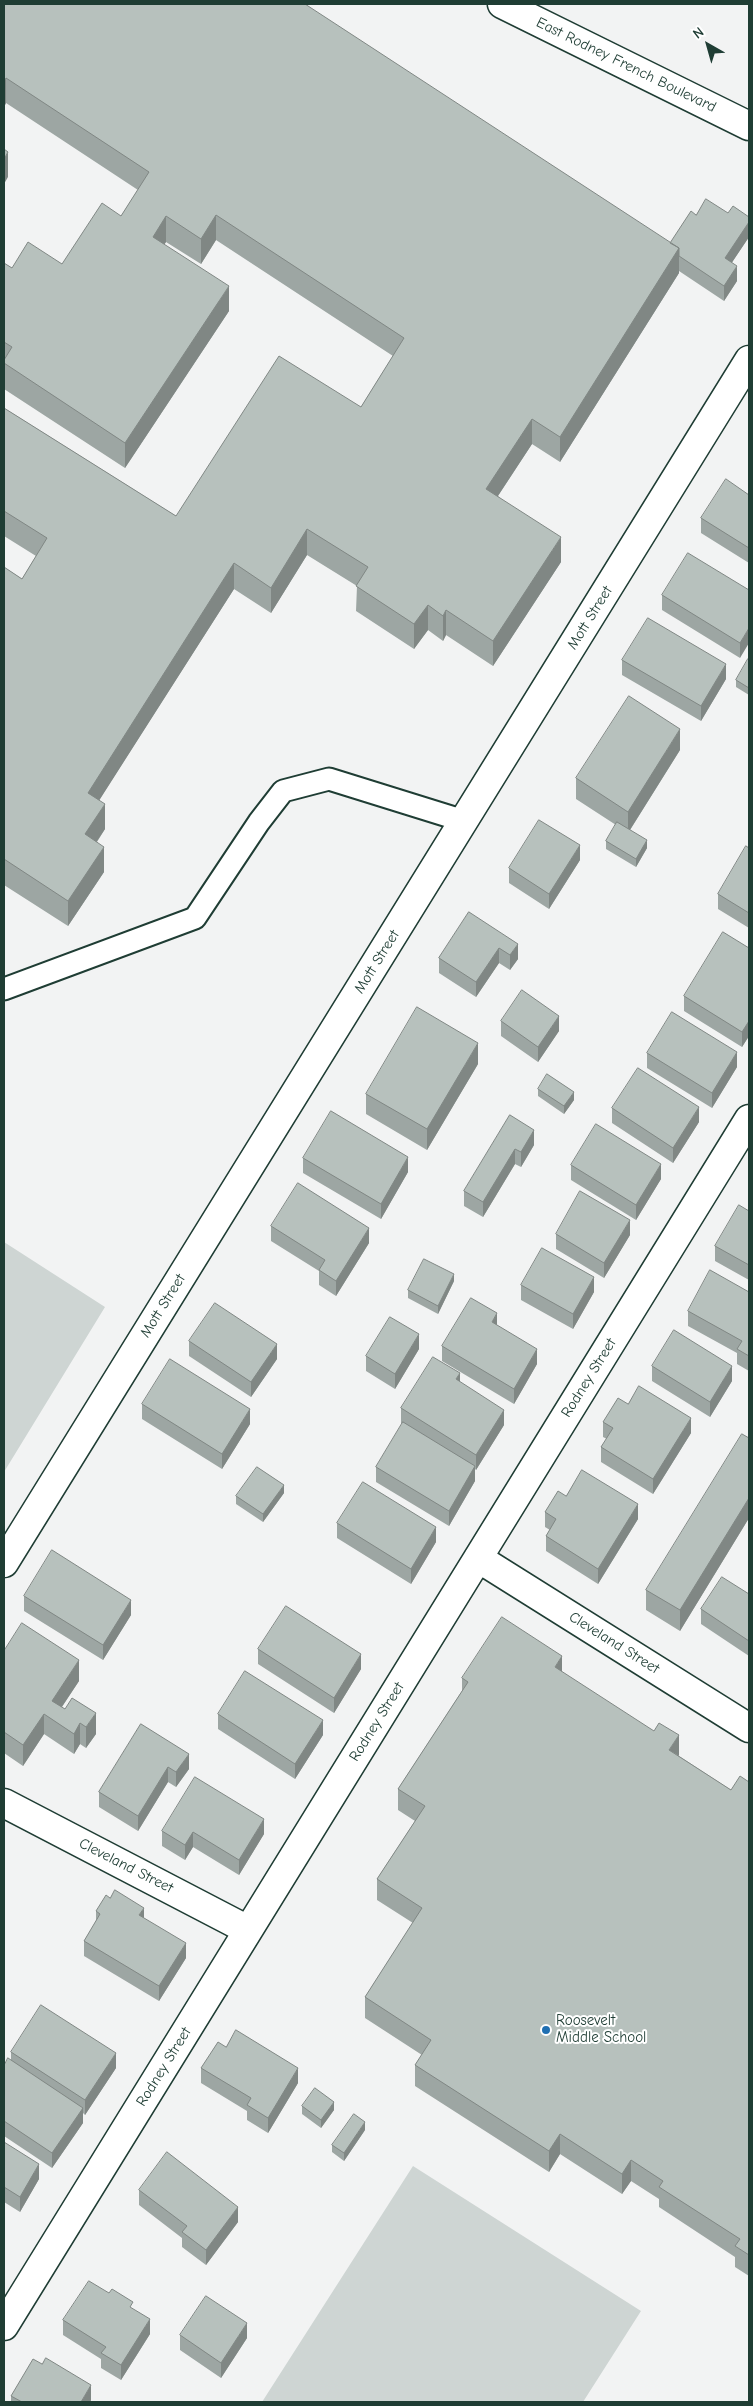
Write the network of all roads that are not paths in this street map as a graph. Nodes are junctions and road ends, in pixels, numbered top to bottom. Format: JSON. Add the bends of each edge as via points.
{"nodes":[{"id":1,"x":502,"y":4,"type":"edge"},
{"id":2,"x":749,"y":126,"type":"edge"},
{"id":3,"x":749,"y":360,"type":"edge"},
{"id":4,"x":464,"y":821,"type":"junction"},
{"id":5,"x":4,"y":989,"type":"edge"},
{"id":6,"x":749,"y":1119,"type":"edge"},
{"id":7,"x":478,"y":1558,"type":"junction"},
{"id":8,"x":4,"y":1563,"type":"edge"},
{"id":9,"x":749,"y":1728,"type":"edge"},
{"id":10,"x":4,"y":1803,"type":"edge"},
{"id":11,"x":248,"y":1930,"type":"junction"},
{"id":12,"x":4,"y":2326,"type":"edge"}],
"edges":[{"from":1,"to":2,"type":"street","name":"East Rodney French Boulevard"},
{"from":3,"to":4,"type":"street","name":"Mott Street"},
{"from":4,"to":5,"type":"lane","via":[[329,779],[283,791],[195,918]]},
{"from":4,"to":8,"type":"street","name":"Mott Street"},
{"from":6,"to":7,"type":"street","name":"Rodney Street"},
{"from":7,"to":9,"type":"street","name":"Cleveland Street"},
{"from":7,"to":11,"type":"street","name":"Rodney Street"},
{"from":10,"to":11,"type":"street","name":"Cleveland Street"},
{"from":11,"to":12,"type":"street","name":"Rodney Street"}]}
